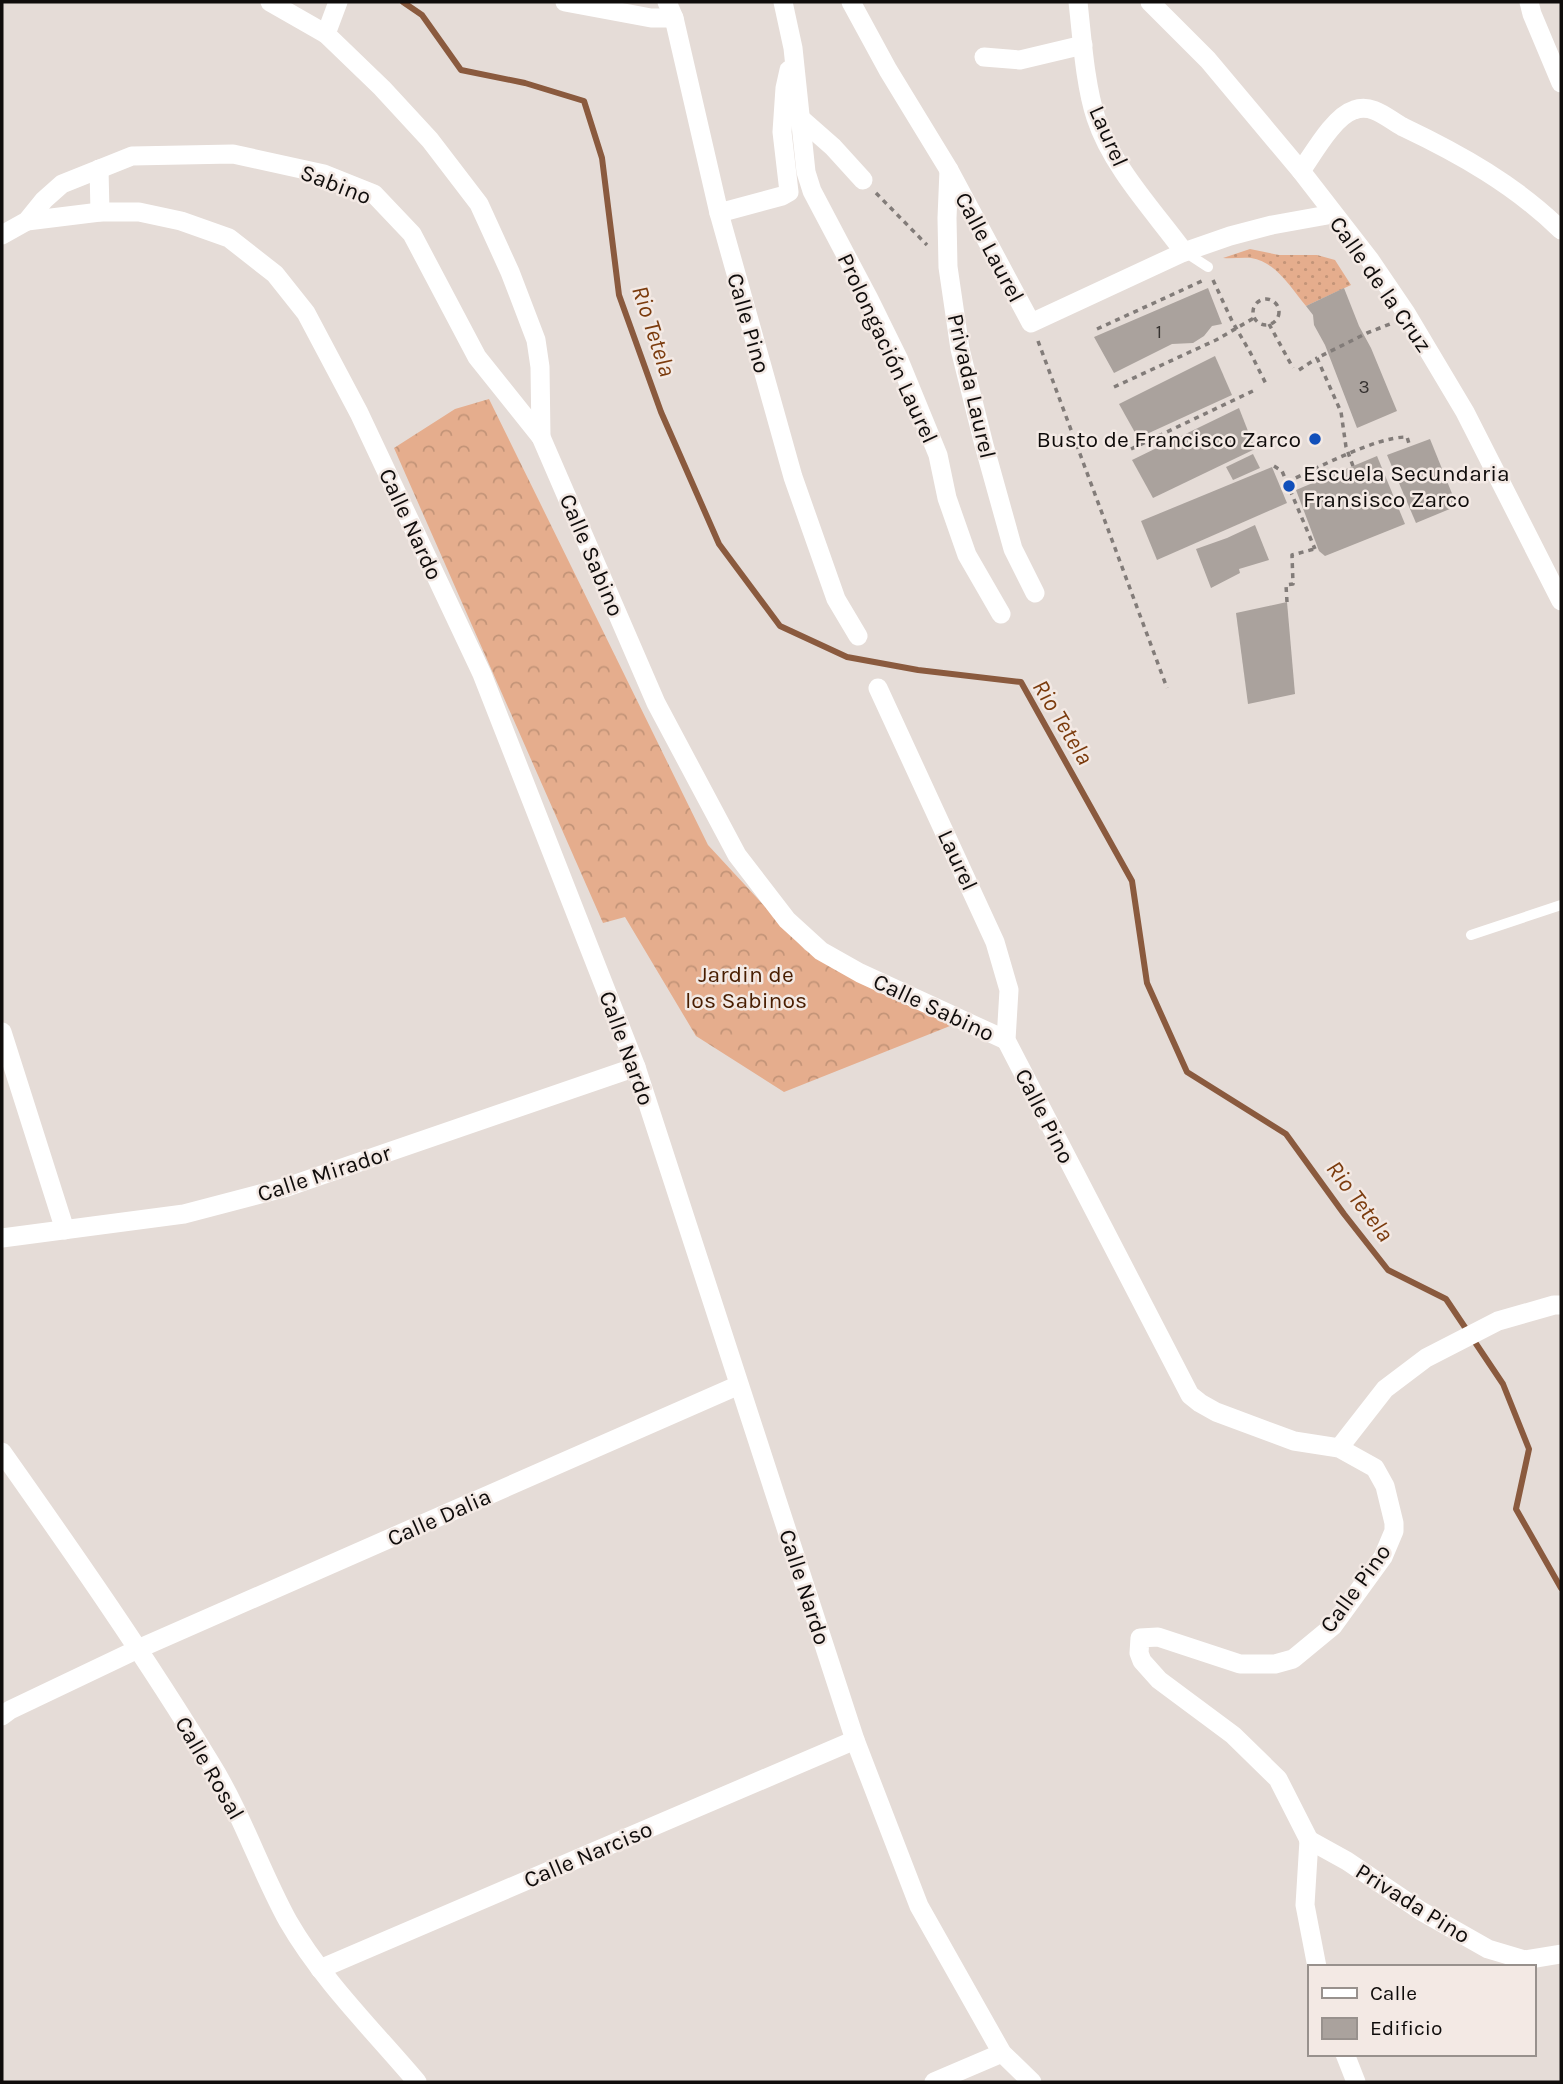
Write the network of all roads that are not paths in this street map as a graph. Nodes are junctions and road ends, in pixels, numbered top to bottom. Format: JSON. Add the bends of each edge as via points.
{"nodes":[{"id":1,"x":270,"y":2,"type":"edge"},
{"id":2,"x":338,"y":2,"type":"edge"},
{"id":3,"x":565,"y":2,"type":"edge"},
{"id":4,"x":783,"y":2,"type":"edge"},
{"id":5,"x":851,"y":2,"type":"edge"},
{"id":6,"x":1079,"y":2,"type":"edge"},
{"id":7,"x":1150,"y":2,"type":"edge"},
{"id":8,"x":1529,"y":2,"type":"edge"},
{"id":9,"x":670,"y":10,"type":"edge"},
{"id":10,"x":326,"y":34,"type":"junction"},
{"id":11,"x":1083,"y":45,"type":"junction"},
{"id":12,"x":793,"y":48,"type":"junction"},
{"id":13,"x":984,"y":57,"type":"dead end"},
{"id":14,"x":1561,"y":83,"type":"edge"},
{"id":15,"x":800,"y":118,"type":"junction"},
{"id":16,"x":99,"y":169,"type":"junction"},
{"id":17,"x":949,"y":170,"type":"junction"},
{"id":18,"x":1301,"y":170,"type":"junction"},
{"id":19,"x":863,"y":180,"type":"road end"},
{"id":20,"x":100,"y":212,"type":"junction"},
{"id":21,"x":719,"y":213,"type":"junction"},
{"id":22,"x":1333,"y":214,"type":"junction"},
{"id":23,"x":27,"y":220,"type":"junction"},
{"id":24,"x":1561,"y":230,"type":"edge"},
{"id":25,"x":2,"y":235,"type":"edge"},
{"id":26,"x":1184,"y":251,"type":"junction"},
{"id":27,"x":1208,"y":267,"type":"dead end"},
{"id":28,"x":541,"y":437,"type":"junction"},
{"id":29,"x":1035,"y":593,"type":"dead end"},
{"id":30,"x":1561,"y":601,"type":"edge"},
{"id":31,"x":1001,"y":614,"type":"dead end"},
{"id":32,"x":858,"y":636,"type":"dead end"},
{"id":33,"x":878,"y":688,"type":"dead end"},
{"id":34,"x":1561,"y":905,"type":"edge"},
{"id":35,"x":1471,"y":935,"type":"dead end"},
{"id":36,"x":2,"y":1032,"type":"edge"},
{"id":37,"x":1006,"y":1040,"type":"junction"},
{"id":38,"x":636,"y":1067,"type":"junction"},
{"id":39,"x":65,"y":1230,"type":"junction"},
{"id":40,"x":2,"y":1238,"type":"edge"},
{"id":41,"x":1561,"y":1305,"type":"edge"},
{"id":42,"x":740,"y":1385,"type":"junction"},
{"id":43,"x":1339,"y":1448,"type":"junction"},
{"id":44,"x":2,"y":1452,"type":"edge"},
{"id":45,"x":138,"y":1649,"type":"junction"},
{"id":46,"x":2,"y":1716,"type":"edge"},
{"id":47,"x":855,"y":1740,"type":"junction"},
{"id":48,"x":1310,"y":1840,"type":"junction"},
{"id":49,"x":1561,"y":1954,"type":"edge"},
{"id":50,"x":1317,"y":1965,"type":"edge"},
{"id":51,"x":320,"y":1969,"type":"junction"},
{"id":52,"x":1002,"y":2053,"type":"junction"},
{"id":53,"x":1346,"y":2056,"type":"edge"},
{"id":54,"x":410,"y":2079,"type":"edge"},
{"id":55,"x":934,"y":2082,"type":"edge"},
{"id":56,"x":1032,"y":2082,"type":"edge"},
{"id":57,"x":1356,"y":2082,"type":"edge"}],
"edges":[{"from":1,"to":10,"type":"street","name":"Calle Sabino"},
{"from":2,"to":10,"type":"street"},
{"from":3,"to":9,"type":"street","via":[[652,18]]},
{"from":4,"to":12,"type":"street"},
{"from":5,"to":17,"type":"street","name":"Calle Laurel"},
{"from":6,"to":11,"type":"street","name":"Laurel"},
{"from":7,"to":18,"type":"street","name":"Calle de la Cruz","via":[[1208,60]]},
{"from":8,"to":14,"type":"street"},
{"from":9,"to":21,"type":"street","name":"Calle Pino"},
{"from":10,"to":28,"type":"street","name":"Calle Sabino","via":[[430,140],[479,204],[536,340]]},
{"from":11,"to":13,"type":"street","via":[[1020,61]]},
{"from":11,"to":26,"type":"street","name":"Laurel","via":[[1096,117],[1114,158]]},
{"from":12,"to":15,"type":"street"},
{"from":12,"to":21,"type":"street","via":[[782,132],[789,192]]},
{"from":15,"to":19,"type":"street"},
{"from":15,"to":31,"type":"street","name":"Prolongación Laurel","via":[[812,191],[899,360],[939,455],[947,498],[967,555]]},
{"from":16,"to":20,"type":"street"},
{"from":16,"to":23,"type":"street","name":"Sabino","via":[[62,184]]},
{"from":16,"to":28,"type":"street","name":"Sabino","via":[[132,156],[233,154],[324,174],[374,194],[412,234],[477,357]]},
{"from":17,"to":26,"type":"street","name":"Calle Laurel","via":[[1031,323]]},
{"from":17,"to":29,"type":"street","name":"Privada Laurel","via":[[948,267],[960,349],[1013,549]]},
{"from":18,"to":22,"type":"street","name":"Calle de la Cruz"},
{"from":18,"to":24,"type":"street","via":[[1337,121],[1366,108],[1465,157],[1539,208]]},
{"from":20,"to":23,"type":"street","name":"Calle Nardo"},
{"from":20,"to":38,"type":"street","name":"Calle Nardo","via":[[149,214],[229,238],[275,274],[306,313],[359,413],[482,674]]},
{"from":21,"to":32,"type":"street","name":"Calle Pino","via":[[793,477],[836,599]]},
{"from":22,"to":26,"type":"street","name":"Calle Laurel","via":[[1251,230]]},
{"from":22,"to":30,"type":"street","name":"Calle de la Cruz","via":[[1406,313],[1465,412]]},
{"from":23,"to":25,"type":"street"},
{"from":26,"to":27,"type":"lane"},
{"from":28,"to":37,"type":"street","name":"Calle Sabino","via":[[656,703],[737,855],[787,920],[821,951],[860,973]]},
{"from":33,"to":37,"type":"street","name":"Laurel","via":[[995,942],[1009,990]]},
{"from":34,"to":35,"type":"lane"},
{"from":36,"to":39,"type":"street"},
{"from":37,"to":43,"type":"street","name":"Calle Pino","via":[[1191,1395],[1216,1412],[1294,1441]]},
{"from":38,"to":39,"type":"street","name":"Calle Mirador","via":[[287,1187],[184,1214]]},
{"from":38,"to":42,"type":"street","name":"Calle Nardo"},
{"from":39,"to":40,"type":"street","name":"Calle Mirador"},
{"from":41,"to":43,"type":"street","via":[[1499,1321],[1426,1358],[1385,1389]]},
{"from":42,"to":45,"type":"street","name":"Calle Dalia"},
{"from":42,"to":47,"type":"street","name":"Calle Nardo"},
{"from":43,"to":48,"type":"street","name":"Calle Pino","via":[[1375,1468],[1385,1486],[1394,1531],[1383,1557],[1333,1626],[1293,1659],[1275,1664],[1240,1664],[1158,1637],[1140,1638],[1138,1646],[1142,1661],[1159,1680],[1233,1735],[1278,1779]]},
{"from":44,"to":45,"type":"street","name":"Calle Rosal"},
{"from":45,"to":46,"type":"street","name":"Calle Dalia"},
{"from":45,"to":51,"type":"street","name":"Calle Rosal","via":[[213,1766],[288,1920]]},
{"from":47,"to":51,"type":"street","name":"Calle Narciso"},
{"from":47,"to":52,"type":"street","name":"Calle Nardo","via":[[919,1906]]},
{"from":48,"to":49,"type":"street","name":"Privada Pino","via":[[1488,1949],[1525,1960]]},
{"from":48,"to":50,"type":"street","via":[[1305,1905]]},
{"from":51,"to":54,"type":"street","name":"Calle Rosal"},
{"from":52,"to":55,"type":"street"},
{"from":52,"to":56,"type":"street","name":"Calle Nardo"},
{"from":53,"to":57,"type":"street"}]}
